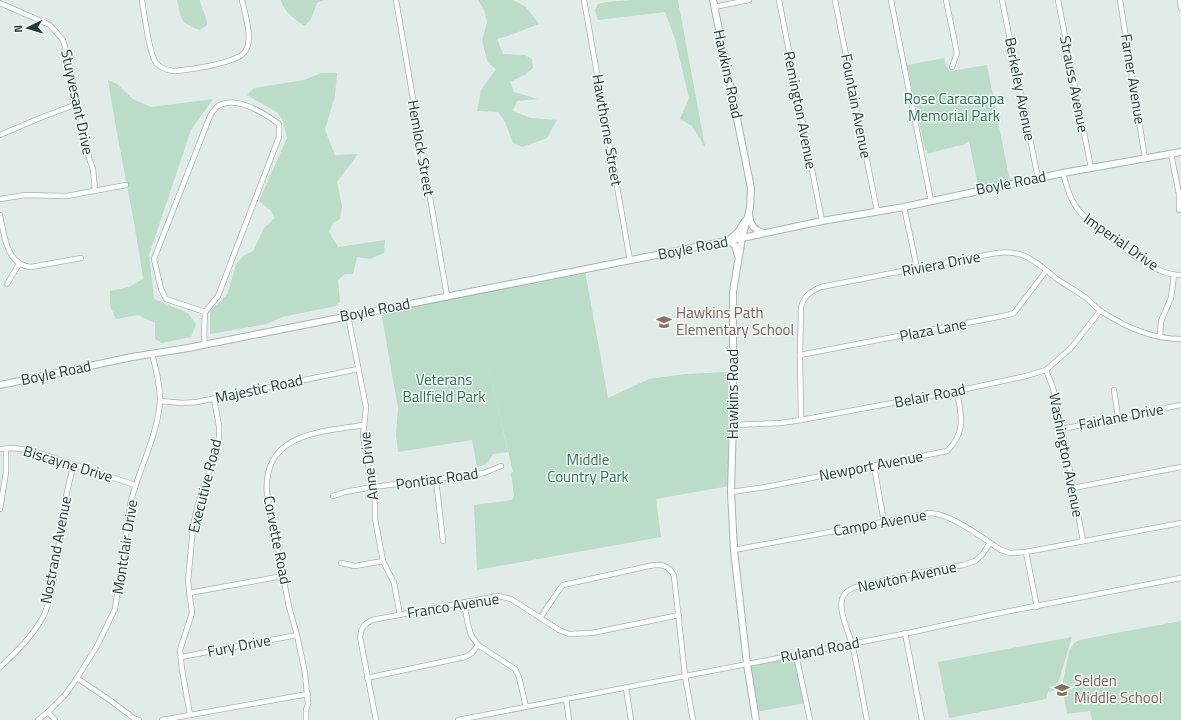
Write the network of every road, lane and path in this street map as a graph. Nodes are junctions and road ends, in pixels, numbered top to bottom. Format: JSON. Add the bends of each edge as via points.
{"nodes":[{"id":1,"x":142,"y":0,"type":"edge"},
{"id":2,"x":242,"y":0,"type":"edge"},
{"id":3,"x":396,"y":0,"type":"edge"},
{"id":4,"x":584,"y":0,"type":"edge"},
{"id":5,"x":713,"y":0,"type":"edge"},
{"id":6,"x":749,"y":0,"type":"edge"},
{"id":7,"x":779,"y":0,"type":"edge"},
{"id":8,"x":835,"y":0,"type":"edge"},
{"id":9,"x":891,"y":0,"type":"edge"},
{"id":10,"x":946,"y":0,"type":"edge"},
{"id":11,"x":1002,"y":0,"type":"edge"},
{"id":12,"x":1058,"y":0,"type":"edge"},
{"id":13,"x":1120,"y":0,"type":"edge"},
{"id":14,"x":1180,"y":0,"type":"edge"},
{"id":15,"x":0,"y":4,"type":"edge"},
{"id":16,"x":714,"y":7,"type":"junction"},
{"id":17,"x":1181,"y":8,"type":"edge"},
{"id":18,"x":952,"y":67,"type":"dead end"},
{"id":19,"x":77,"y":104,"type":"junction"},
{"id":20,"x":0,"y":135,"type":"edge"},
{"id":21,"x":1181,"y":152,"type":"edge"},
{"id":22,"x":1171,"y":154,"type":"junction"},
{"id":23,"x":1145,"y":159,"type":"junction"},
{"id":24,"x":1091,"y":168,"type":"junction"},
{"id":25,"x":1063,"y":173,"type":"junction"},
{"id":26,"x":1038,"y":178,"type":"junction"},
{"id":27,"x":126,"y":185,"type":"dead end"},
{"id":28,"x":95,"y":190,"type":"junction"},
{"id":29,"x":0,"y":199,"type":"edge"},
{"id":30,"x":931,"y":200,"type":"junction"},
{"id":31,"x":904,"y":206,"type":"junction"},
{"id":32,"x":1180,"y":210,"type":"dead end"},
{"id":33,"x":877,"y":211,"type":"junction"},
{"id":34,"x":749,"y":214,"type":"junction"},
{"id":35,"x":0,"y":215,"type":"edge"},
{"id":36,"x":822,"y":221,"type":"junction"},
{"id":37,"x":765,"y":233,"type":"junction"},
{"id":38,"x":742,"y":238,"type":"junction"},
{"id":39,"x":728,"y":240,"type":"junction"},
{"id":40,"x":81,"y":258,"type":"dead end"},
{"id":41,"x":739,"y":259,"type":"junction"},
{"id":42,"x":630,"y":260,"type":"junction"},
{"id":43,"x":19,"y":264,"type":"junction"},
{"id":44,"x":917,"y":268,"type":"junction"},
{"id":45,"x":1046,"y":271,"type":"junction"},
{"id":46,"x":1174,"y":275,"type":"junction"},
{"id":47,"x":1181,"y":275,"type":"edge"},
{"id":48,"x":7,"y":284,"type":"dead end"},
{"id":49,"x":447,"y":296,"type":"junction"},
{"id":50,"x":1100,"y":310,"type":"junction"},
{"id":51,"x":205,"y":312,"type":"junction"},
{"id":52,"x":348,"y":316,"type":"junction"},
{"id":53,"x":1160,"y":337,"type":"junction"},
{"id":54,"x":1181,"y":339,"type":"edge"},
{"id":55,"x":206,"y":344,"type":"junction"},
{"id":56,"x":152,"y":354,"type":"junction"},
{"id":57,"x":800,"y":355,"type":"junction"},
{"id":58,"x":358,"y":369,"type":"junction"},
{"id":59,"x":1046,"y":370,"type":"junction"},
{"id":60,"x":0,"y":385,"type":"edge"},
{"id":61,"x":1114,"y":390,"type":"dead end"},
{"id":62,"x":957,"y":391,"type":"junction"},
{"id":63,"x":214,"y":399,"type":"junction"},
{"id":64,"x":160,"y":401,"type":"junction"},
{"id":65,"x":1181,"y":405,"type":"edge"},
{"id":66,"x":1118,"y":417,"type":"junction"},
{"id":67,"x":801,"y":420,"type":"junction"},
{"id":68,"x":364,"y":425,"type":"junction"},
{"id":69,"x":733,"y":425,"type":"junction"},
{"id":70,"x":1062,"y":429,"type":"junction"},
{"id":71,"x":0,"y":449,"type":"edge"},
{"id":72,"x":6,"y":449,"type":"junction"},
{"id":73,"x":74,"y":465,"type":"junction"},
{"id":74,"x":501,"y":466,"type":"dead end"},
{"id":75,"x":874,"y":466,"type":"junction"},
{"id":76,"x":1181,"y":466,"type":"edge"},
{"id":77,"x":436,"y":480,"type":"junction"},
{"id":78,"x":135,"y":484,"type":"junction"},
{"id":79,"x":373,"y":487,"type":"junction"},
{"id":80,"x":1073,"y":488,"type":"junction"},
{"id":81,"x":731,"y":492,"type":"junction"},
{"id":82,"x":333,"y":496,"type":"dead end"},
{"id":83,"x":0,"y":510,"type":"edge"},
{"id":84,"x":884,"y":522,"type":"junction"},
{"id":85,"x":1181,"y":523,"type":"edge"},
{"id":86,"x":443,"y":541,"type":"dead end"},
{"id":87,"x":1083,"y":541,"type":"junction"},
{"id":88,"x":990,"y":543,"type":"junction"},
{"id":89,"x":734,"y":550,"type":"junction"},
{"id":90,"x":1026,"y":552,"type":"junction"},
{"id":91,"x":382,"y":561,"type":"junction"},
{"id":92,"x":342,"y":564,"type":"dead end"},
{"id":93,"x":283,"y":576,"type":"junction"},
{"id":94,"x":1181,"y":578,"type":"edge"},
{"id":95,"x":189,"y":593,"type":"junction"},
{"id":96,"x":464,"y":603,"type":"junction"},
{"id":97,"x":1037,"y":607,"type":"junction"},
{"id":98,"x":400,"y":615,"type":"junction"},
{"id":99,"x":679,"y":615,"type":"junction"},
{"id":100,"x":540,"y":618,"type":"junction"},
{"id":101,"x":905,"y":633,"type":"junction"},
{"id":102,"x":298,"y":635,"type":"junction"},
{"id":103,"x":852,"y":643,"type":"junction"},
{"id":104,"x":478,"y":645,"type":"junction"},
{"id":105,"x":796,"y":655,"type":"junction"},
{"id":106,"x":181,"y":657,"type":"junction"},
{"id":107,"x":747,"y":664,"type":"junction"},
{"id":108,"x":0,"y":667,"type":"edge"},
{"id":109,"x":685,"y":676,"type":"junction"},
{"id":110,"x":76,"y":678,"type":"junction"},
{"id":111,"x":367,"y":678,"type":"junction"},
{"id":112,"x":626,"y":688,"type":"junction"},
{"id":113,"x":308,"y":694,"type":"junction"},
{"id":114,"x":566,"y":699,"type":"junction"},
{"id":115,"x":526,"y":707,"type":"junction"},
{"id":116,"x":48,"y":712,"type":"junction"},
{"id":117,"x":190,"y":715,"type":"junction"},
{"id":118,"x":38,"y":720,"type":"edge"},
{"id":119,"x":55,"y":720,"type":"edge"},
{"id":120,"x":139,"y":720,"type":"edge"},
{"id":121,"x":162,"y":720,"type":"edge"},
{"id":122,"x":306,"y":720,"type":"edge"},
{"id":123,"x":376,"y":720,"type":"edge"},
{"id":124,"x":458,"y":720,"type":"edge"},
{"id":125,"x":570,"y":720,"type":"edge"},
{"id":126,"x":631,"y":720,"type":"edge"},
{"id":127,"x":693,"y":720,"type":"edge"},
{"id":128,"x":756,"y":720,"type":"edge"},
{"id":129,"x":810,"y":720,"type":"edge"},
{"id":130,"x":867,"y":720,"type":"edge"},
{"id":131,"x":922,"y":720,"type":"edge"}],
"edges":[{"from":1,"to":2,"type":"street","via":[[155,62],[173,71],[208,66],[242,55],[248,47],[249,38]]},
{"from":3,"to":49,"type":"street","name":"Hemlock Street"},
{"from":4,"to":42,"type":"street","name":"Hawthorne Street"},
{"from":5,"to":16,"type":"street","name":"Hawkins Road"},
{"from":6,"to":16,"type":"street"},
{"from":7,"to":36,"type":"street","name":"Remington Avenue"},
{"from":8,"to":33,"type":"street","name":"Fountain Avenue"},
{"from":9,"to":30,"type":"street"},
{"from":10,"to":18,"type":"street","via":[[957,53]]},
{"from":11,"to":26,"type":"street","name":"Berkeley Avenue"},
{"from":12,"to":24,"type":"street","name":"Strauss Avenue"},
{"from":13,"to":23,"type":"street","name":"Farner Avenue"},
{"from":14,"to":17,"type":"street"},
{"from":15,"to":19,"type":"street","name":"Stuyvesant Drive","via":[[50,25],[63,40]]},
{"from":16,"to":34,"type":"street","name":"Hawkins Road","via":[[751,188]]},
{"from":19,"to":20,"type":"street"},
{"from":19,"to":28,"type":"street","name":"Stuyvesant Drive","via":[[93,169]]},
{"from":21,"to":22,"type":"street","name":"Boyle Road"},
{"from":22,"to":23,"type":"street","name":"Boyle Road"},
{"from":22,"to":32,"type":"street"},
{"from":23,"to":24,"type":"street","name":"Boyle Road"},
{"from":24,"to":25,"type":"street","name":"Boyle Road"},
{"from":25,"to":26,"type":"street","name":"Boyle Road"},
{"from":25,"to":46,"type":"street","name":"Imperial Drive","via":[[1067,191],[1080,213],[1137,257]]},
{"from":26,"to":30,"type":"street","name":"Boyle Road"},
{"from":27,"to":28,"type":"street"},
{"from":28,"to":29,"type":"street","via":[[68,196],[25,195]]},
{"from":30,"to":31,"type":"street","name":"Boyle Road"},
{"from":31,"to":33,"type":"street","name":"Boyle Road"},
{"from":31,"to":44,"type":"street"},
{"from":33,"to":36,"type":"street","name":"Boyle Road"},
{"from":34,"to":37,"type":"street","via":[[756,230]]},
{"from":34,"to":38,"type":"street","name":"Hawkins Road"},
{"from":34,"to":39,"type":"street","via":[[738,232]]},
{"from":35,"to":43,"type":"street","via":[[10,254]]},
{"from":36,"to":37,"type":"street","name":"Boyle Road"},
{"from":37,"to":38,"type":"street","name":"Boyle Road"},
{"from":38,"to":39,"type":"street","name":"Boyle Road"},
{"from":38,"to":41,"type":"street","name":"Hawkins Road"},
{"from":39,"to":41,"type":"street","via":[[735,245]]},
{"from":39,"to":42,"type":"street","name":"Boyle Road"},
{"from":40,"to":43,"type":"street","via":[[31,267]]},
{"from":41,"to":69,"type":"street","name":"Hawkins Road","via":[[733,292]]},
{"from":42,"to":49,"type":"street","name":"Boyle Road"},
{"from":43,"to":48,"type":"street"},
{"from":44,"to":45,"type":"street","name":"Riviera Drive","via":[[1011,252],[1032,260]]},
{"from":44,"to":57,"type":"street","name":"Riviera Drive","via":[[821,287],[809,293],[801,307]]},
{"from":45,"to":50,"type":"street","name":"Riviera Drive"},
{"from":45,"to":57,"type":"street","name":"Plaza Lane","via":[[1014,313]]},
{"from":46,"to":47,"type":"street","name":"Imperial Drive"},
{"from":46,"to":53,"type":"street","via":[[1171,298],[1161,321]]},
{"from":49,"to":52,"type":"street","name":"Boyle Road"},
{"from":50,"to":53,"type":"street","name":"Riviera Drive","via":[[1133,329]]},
{"from":50,"to":59,"type":"street","name":"Belair Road","via":[[1071,348]]},
{"from":51,"to":51,"type":"street","via":[[166,299],[154,259],[210,116],[217,106],[230,102],[239,103],[279,124],[279,137],[218,296]]},
{"from":51,"to":55,"type":"street"},
{"from":52,"to":55,"type":"street","name":"Boyle Road"},
{"from":52,"to":58,"type":"street","name":"Anne Drive"},
{"from":53,"to":54,"type":"street","name":"Riviera Drive"},
{"from":55,"to":56,"type":"street","name":"Boyle Road"},
{"from":56,"to":60,"type":"street","name":"Boyle Road"},
{"from":56,"to":64,"type":"street","name":"Montclair Drive"},
{"from":57,"to":67,"type":"street","name":"Riviera Drive"},
{"from":58,"to":63,"type":"street","name":"Majestic Road"},
{"from":58,"to":68,"type":"street","name":"Anne Drive","via":[[366,407]]},
{"from":59,"to":62,"type":"street","name":"Belair Road"},
{"from":59,"to":70,"type":"street","name":"Washington Avenue","via":[[1053,388]]},
{"from":61,"to":66,"type":"street"},
{"from":62,"to":67,"type":"street","name":"Belair Road"},
{"from":62,"to":75,"type":"street","name":"Newport Avenue","via":[[962,419],[961,431],[958,439],[947,451]]},
{"from":63,"to":64,"type":"street","name":"Majestic Road","via":[[183,403]]},
{"from":63,"to":95,"type":"street","name":"Executive Road","via":[[219,437],[194,521]]},
{"from":64,"to":78,"type":"street","name":"Montclair Drive","via":[[158,418]]},
{"from":65,"to":66,"type":"street","name":"Fairlane Drive"},
{"from":66,"to":70,"type":"street","name":"Fairlane Drive"},
{"from":67,"to":69,"type":"street","name":"Belair Road"},
{"from":68,"to":79,"type":"street","name":"Anne Drive","via":[[364,443]]},
{"from":68,"to":93,"type":"street","name":"Corvette Road","via":[[299,437],[282,449],[270,466],[266,480],[267,494]]},
{"from":69,"to":81,"type":"street","name":"Hawkins Road"},
{"from":70,"to":80,"type":"street","name":"Washington Avenue"},
{"from":71,"to":72,"type":"street","name":"Biscayne Drive"},
{"from":72,"to":73,"type":"street","name":"Biscayne Drive","via":[[28,450]]},
{"from":72,"to":83,"type":"street","via":[[6,472]]},
{"from":73,"to":78,"type":"street","name":"Biscayne Drive"},
{"from":73,"to":108,"type":"street","name":"Nostrand Avenue","via":[[54,578],[43,616],[19,651]]},
{"from":74,"to":77,"type":"street","name":"Pontiac Road","via":[[484,473]]},
{"from":75,"to":81,"type":"street","name":"Newport Avenue"},
{"from":75,"to":84,"type":"street"},
{"from":76,"to":80,"type":"street"},
{"from":77,"to":79,"type":"street","name":"Pontiac Road"},
{"from":77,"to":86,"type":"street"},
{"from":78,"to":110,"type":"street","name":"Montclair Drive","via":[[115,609]]},
{"from":79,"to":82,"type":"street","name":"Pontiac Road"},
{"from":79,"to":91,"type":"street","name":"Anne Drive"},
{"from":80,"to":87,"type":"street","name":"Washington Avenue"},
{"from":81,"to":89,"type":"street","name":"Hawkins Road"},
{"from":84,"to":88,"type":"street","name":"Campo Avenue","via":[[938,513]]},
{"from":84,"to":89,"type":"street","name":"Campo Avenue"},
{"from":85,"to":87,"type":"street","name":"Campo Avenue"},
{"from":87,"to":90,"type":"street","name":"Campo Avenue"},
{"from":88,"to":90,"type":"street","name":"Campo Avenue","via":[[1010,553]]},
{"from":88,"to":103,"type":"street","name":"Newton Avenue","via":[[975,561],[963,565],[848,590],[843,596],[842,604]]},
{"from":89,"to":107,"type":"street","name":"Hawkins Road"},
{"from":90,"to":97,"type":"street"},
{"from":91,"to":92,"type":"street","via":[[355,566]]},
{"from":91,"to":98,"type":"street","name":"Anne Drive","via":[[394,583]]},
{"from":93,"to":95,"type":"street"},
{"from":93,"to":102,"type":"street","name":"Corvette Road"},
{"from":94,"to":97,"type":"street","name":"Ruland Road"},
{"from":95,"to":106,"type":"street","name":"Executive Road","via":[[192,613],[182,642]]},
{"from":96,"to":98,"type":"street","name":"Franco Avenue"},
{"from":96,"to":100,"type":"street","name":"Franco Avenue","via":[[504,597]]},
{"from":96,"to":104,"type":"street","via":[[471,635]]},
{"from":97,"to":101,"type":"street","name":"Ruland Road"},
{"from":98,"to":111,"type":"street","name":"Franco Avenue","via":[[364,624],[360,637]]},
{"from":99,"to":100,"type":"street","name":"Franco Avenue","via":[[583,634],[569,634]]},
{"from":99,"to":100,"type":"street","via":[[672,571],[657,565],[563,585]]},
{"from":99,"to":109,"type":"street"},
{"from":101,"to":103,"type":"street","name":"Ruland Road"},
{"from":101,"to":131,"type":"street"},
{"from":102,"to":106,"type":"street","name":"Fury Drive"},
{"from":102,"to":113,"type":"street","name":"Corvette Road"},
{"from":103,"to":105,"type":"street","name":"Ruland Road"},
{"from":103,"to":130,"type":"street"},
{"from":104,"to":111,"type":"street","via":[[465,657]]},
{"from":104,"to":115,"type":"street","via":[[515,669]]},
{"from":105,"to":107,"type":"street","name":"Ruland Road"},
{"from":105,"to":129,"type":"street"},
{"from":106,"to":117,"type":"street","name":"Executive Road"},
{"from":107,"to":109,"type":"street","name":"Ruland Road"},
{"from":107,"to":128,"type":"street","name":"Hawkins Road"},
{"from":109,"to":112,"type":"street","name":"Ruland Road"},
{"from":109,"to":127,"type":"street"},
{"from":110,"to":116,"type":"street","name":"Montclair Drive","via":[[65,695]]},
{"from":110,"to":120,"type":"street"},
{"from":111,"to":123,"type":"street","name":"Franco Avenue"},
{"from":112,"to":114,"type":"street","name":"Ruland Road"},
{"from":112,"to":126,"type":"street"},
{"from":113,"to":117,"type":"street"},
{"from":113,"to":122,"type":"street","name":"Corvette Road"},
{"from":114,"to":115,"type":"street","name":"Ruland Road"},
{"from":114,"to":125,"type":"street"},
{"from":115,"to":124,"type":"street","name":"Ruland Road"},
{"from":116,"to":118,"type":"street","name":"Montclair Drive"},
{"from":116,"to":119,"type":"street"},
{"from":117,"to":121,"type":"street"}]}
